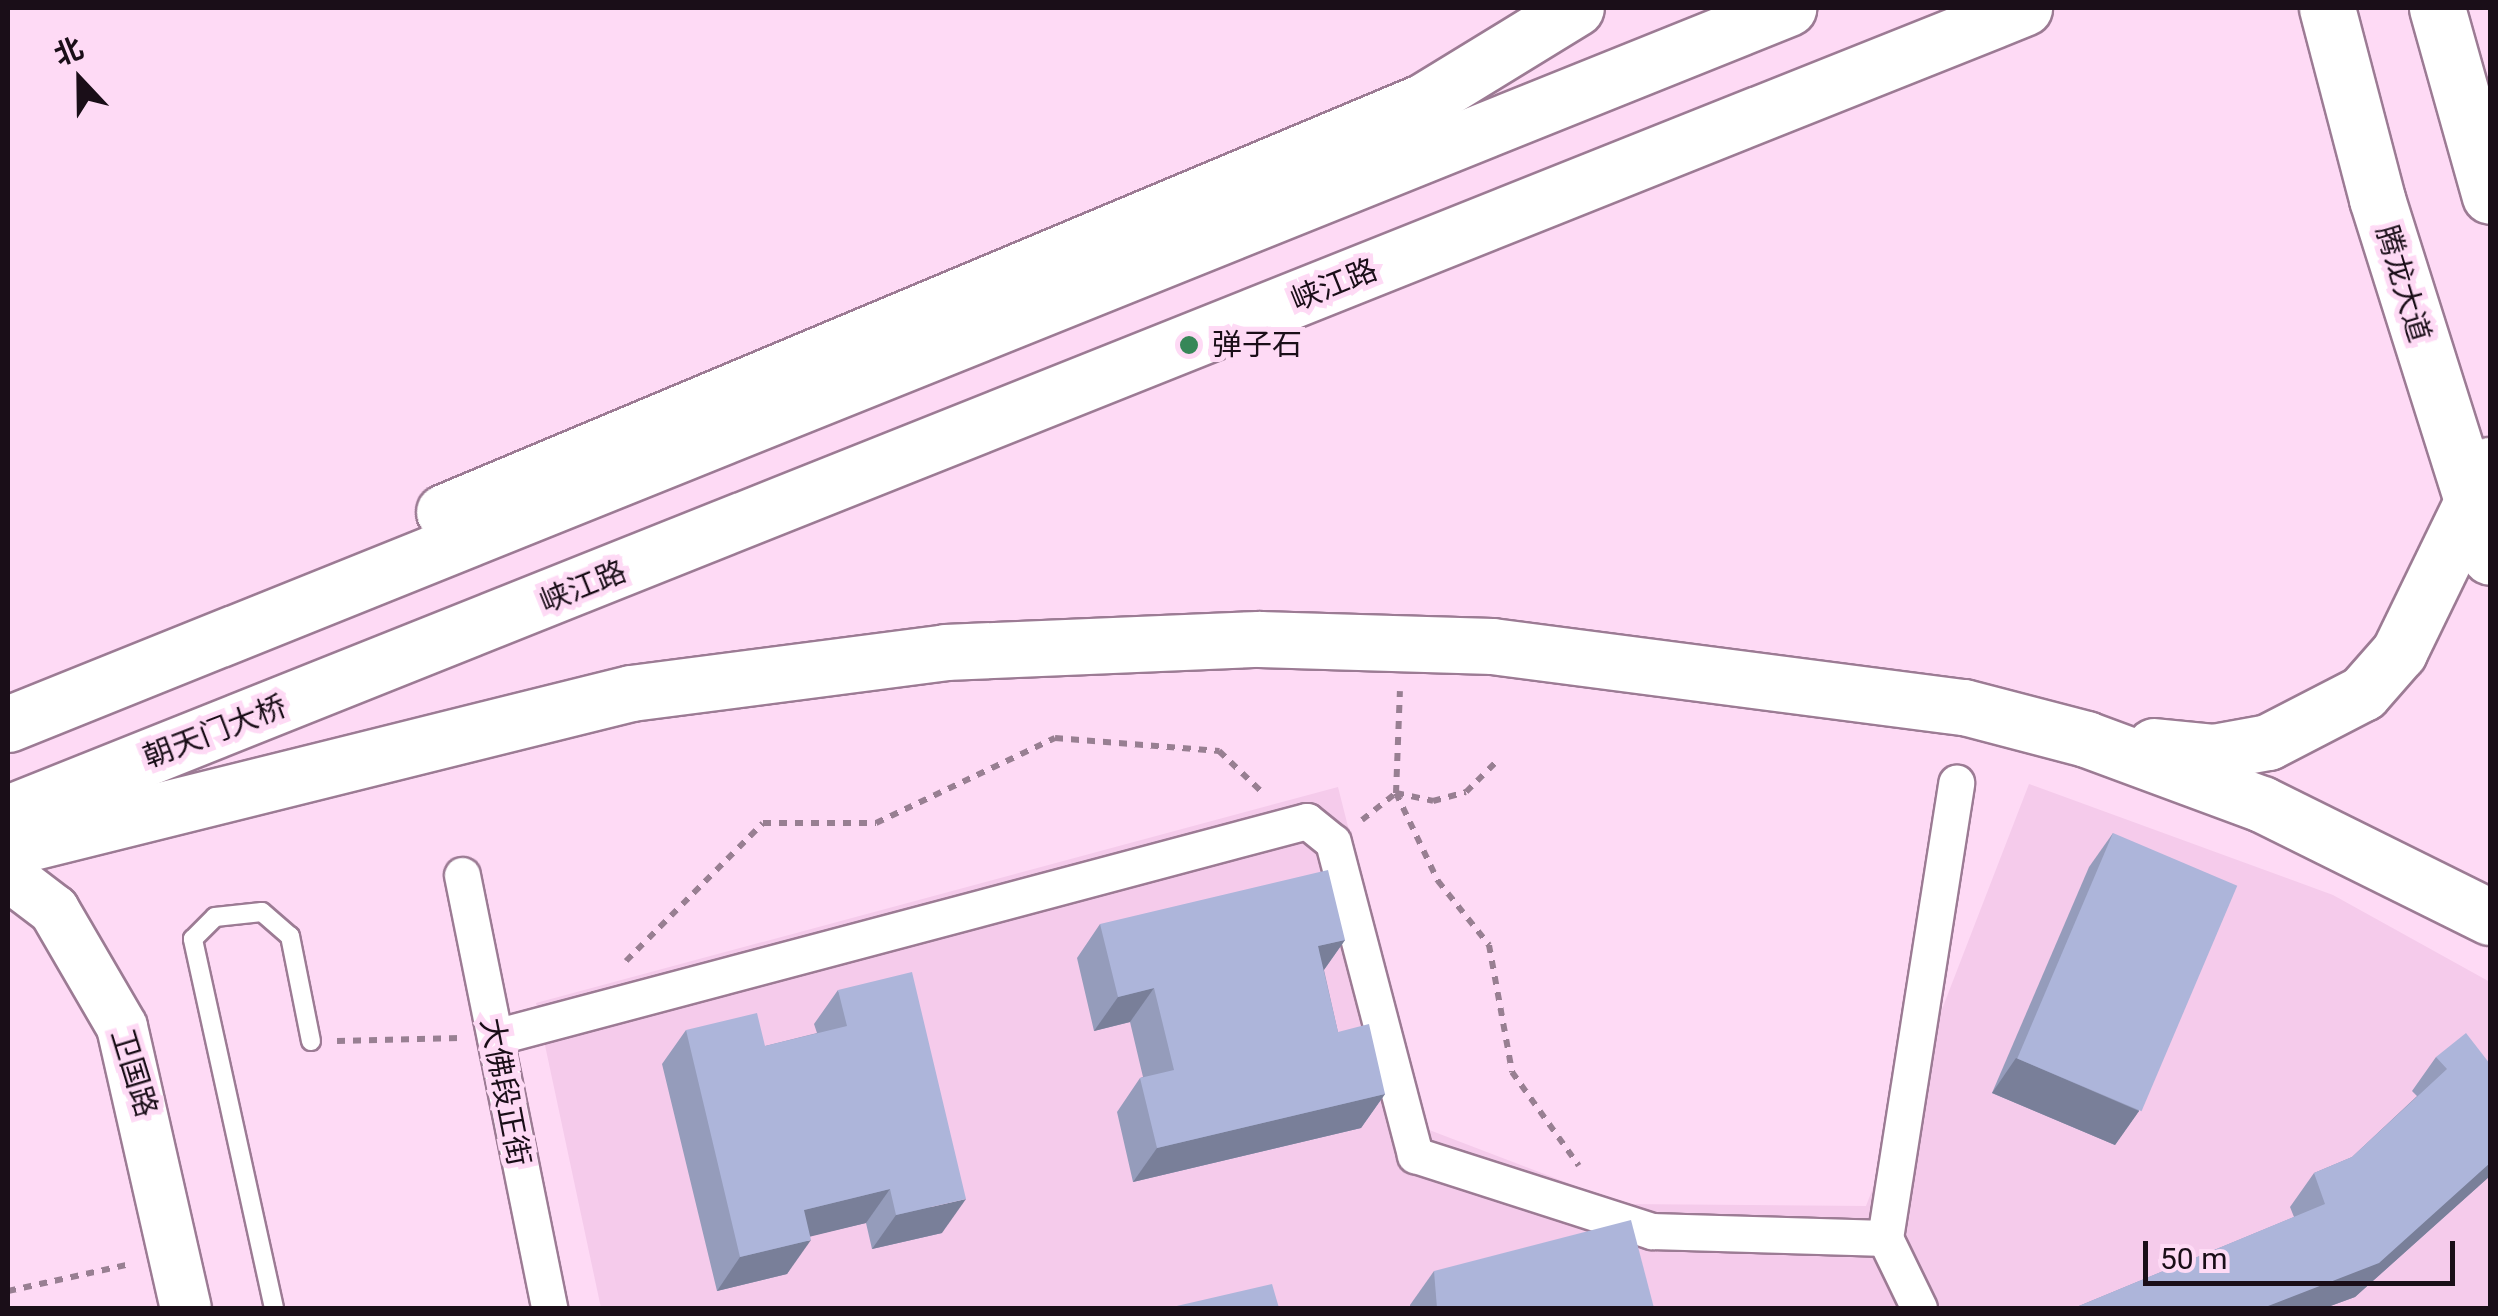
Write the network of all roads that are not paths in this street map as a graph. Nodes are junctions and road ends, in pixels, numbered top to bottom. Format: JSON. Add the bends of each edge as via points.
{"nodes":[{"id":1,"x":1576,"y":8,"type":"edge"},
{"id":2,"x":1788,"y":8,"type":"edge"},
{"id":3,"x":2024,"y":8,"type":"edge"},
{"id":4,"x":2327,"y":8,"type":"edge"},
{"id":5,"x":2436,"y":8,"type":"edge"},
{"id":6,"x":2490,"y":196,"type":"edge"},
{"id":7,"x":2484,"y":509,"type":"edge"},
{"id":8,"x":379,"y":558,"type":"junction"},
{"id":9,"x":422,"y":652,"type":"joint"},
{"id":10,"x":8,"y":724,"type":"edge"},
{"id":11,"x":2086,"y":739,"type":"junction"},
{"id":12,"x":1956,"y":783,"type":"dead end"},
{"id":13,"x":8,"y":813,"type":"edge"},
{"id":14,"x":8,"y":848,"type":"edge"},
{"id":15,"x":8,"y":875,"type":"edge"},
{"id":16,"x":462,"y":875,"type":"dead end"},
{"id":17,"x":2490,"y":917,"type":"edge"},
{"id":18,"x":494,"y":1037,"type":"junction"},
{"id":19,"x":311,"y":1041,"type":"road end"},
{"id":20,"x":1885,"y":1238,"type":"junction"},
{"id":21,"x":186,"y":1308,"type":"edge"},
{"id":22,"x":274,"y":1308,"type":"edge"},
{"id":23,"x":548,"y":1308,"type":"edge"},
{"id":24,"x":1919,"y":1308,"type":"edge"}],
"edges":[{"from":1,"to":8,"type":"main road","via":[[1424,101]]},
{"from":2,"to":8,"type":"main road"},
{"from":3,"to":9,"type":"main road","name":"峡江路"},
{"from":4,"to":7,"type":"main road","name":"腾龙大道","via":[[2376,199]]},
{"from":5,"to":6,"type":"main road"},
{"from":7,"to":11,"type":"main road","via":[[2399,652],[2363,694],[2320,721],[2213,752]]},
{"from":8,"to":10,"type":"main road","via":[[115,682]]},
{"from":9,"to":13,"type":"main road","name":"朝天门大桥"},
{"from":11,"to":14,"type":"main road","via":[[1964,707],[1748,674],[1492,646],[1258,639],[944,652],[632,693]]},
{"from":11,"to":17,"type":"main road","via":[[2262,804]]},
{"from":12,"to":20,"type":"street"},
{"from":15,"to":21,"type":"street","name":"卫国路","via":[[54,910],[122,1028]]},
{"from":16,"to":18,"type":"street","name":"大佛段正街"},
{"from":18,"to":20,"type":"street","via":[[1290,820],[1333,842],[1415,1156],[1689,1237]]},
{"from":18,"to":23,"type":"street","name":"大佛段正街"},
{"from":19,"to":22,"type":"lane","via":[[290,936],[262,912],[215,917],[193,939]]},
{"from":20,"to":24,"type":"street"}]}
